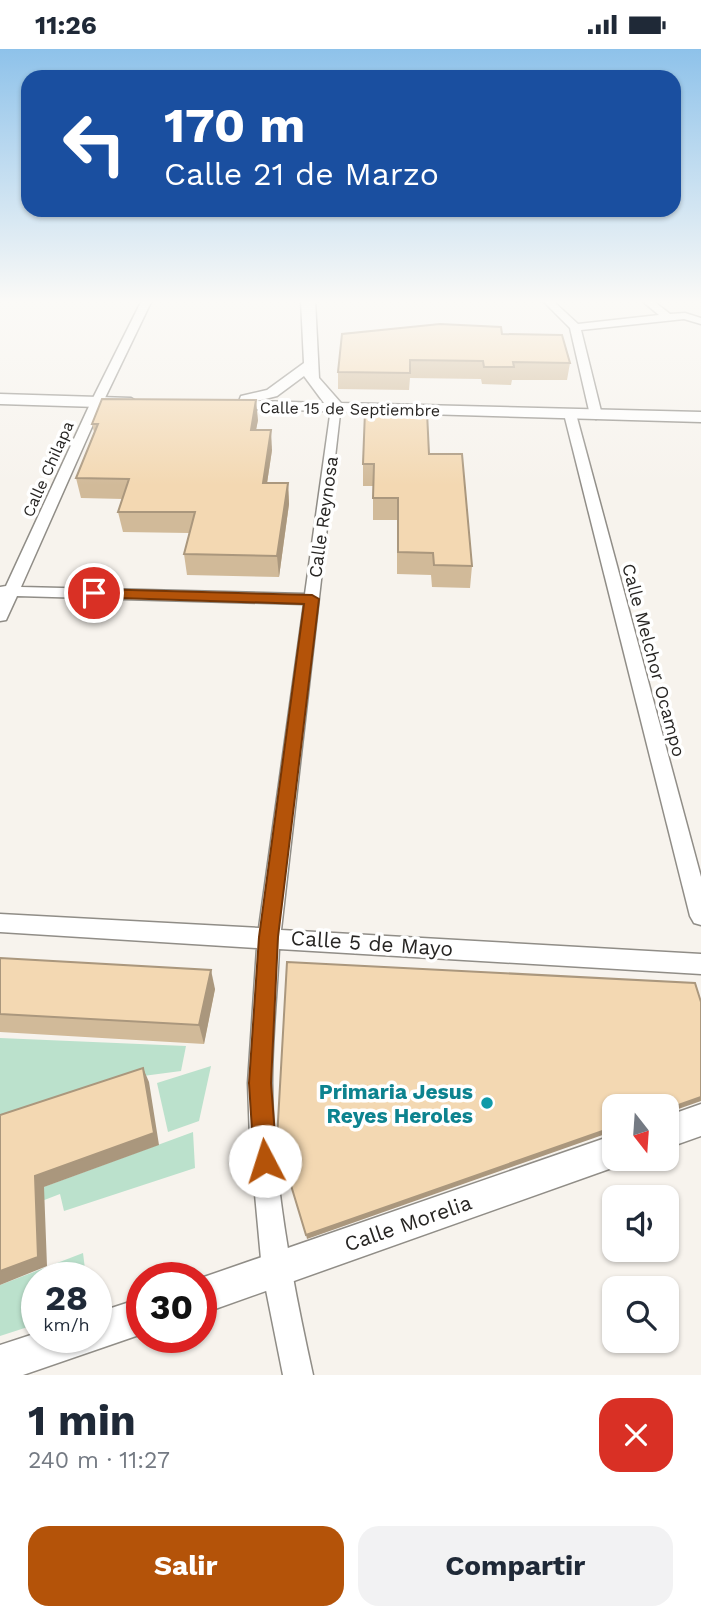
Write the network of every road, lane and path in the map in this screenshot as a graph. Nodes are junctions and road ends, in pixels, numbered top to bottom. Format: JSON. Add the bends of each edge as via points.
{"nodes":[{"id":1,"x":117,"y":362,"type":"edge"},
{"id":2,"x":310,"y":362,"type":"edge"},
{"id":3,"x":583,"y":362,"type":"edge"},
{"id":4,"x":310,"y":365,"type":"junction"},
{"id":5,"x":0,"y":399,"type":"edge"},
{"id":6,"x":97,"y":402,"type":"junction"},
{"id":7,"x":150,"y":403,"type":"edge"},
{"id":8,"x":337,"y":408,"type":"junction"},
{"id":9,"x":570,"y":414,"type":"junction"},
{"id":10,"x":596,"y":415,"type":"junction"},
{"id":11,"x":701,"y":417,"type":"edge"},
{"id":12,"x":6,"y":591,"type":"edge"},
{"id":13,"x":312,"y":599,"type":"junction"},
{"id":14,"x":0,"y":617,"type":"edge"},
{"id":15,"x":701,"y":916,"type":"edge"},
{"id":16,"x":0,"y":923,"type":"edge"},
{"id":17,"x":269,"y":937,"type":"junction"},
{"id":18,"x":701,"y":964,"type":"edge"},
{"id":19,"x":701,"y":1120,"type":"edge"},
{"id":20,"x":679,"y":1128,"type":"edge"},
{"id":21,"x":602,"y":1155,"type":"edge"},
{"id":22,"x":276,"y":1270,"type":"junction"},
{"id":23,"x":217,"y":1290,"type":"edge"},
{"id":24,"x":33,"y":1353,"type":"edge"},
{"id":25,"x":0,"y":1364,"type":"edge"},
{"id":26,"x":299,"y":1375,"type":"edge"}],
"edges":[{"from":1,"to":6,"type":"street","name":"Calle Chilapa"},
{"from":2,"to":4,"type":"street"},
{"from":3,"to":10,"type":"street"},
{"from":4,"to":8,"type":"street","via":[[317,388]]},
{"from":4,"to":8,"type":"street","name":"Calle 15 de Septiembre","via":[[272,393],[209,405]]},
{"from":5,"to":6,"type":"street"},
{"from":6,"to":7,"type":"street"},
{"from":6,"to":12,"type":"street","name":"Calle Chilapa"},
{"from":8,"to":9,"type":"street","name":"Calle 15 de Septiembre"},
{"from":8,"to":13,"type":"street","name":"Calle Reynosa"},
{"from":9,"to":10,"type":"street","name":"Calle 15 de Septiembre"},
{"from":9,"to":15,"type":"street","name":"Calle Melchor Ocampo"},
{"from":10,"to":11,"type":"street","name":"Calle 15 de Septiembre"},
{"from":12,"to":13,"type":"street"},
{"from":12,"to":14,"type":"street","name":"Calle Chilapa"},
{"from":13,"to":17,"type":"street","name":"Calle Reynosa"},
{"from":16,"to":17,"type":"street","name":"Calle 5 de Mayo"},
{"from":17,"to":18,"type":"street","name":"Calle 5 de Mayo"},
{"from":17,"to":22,"type":"street","name":"Calle Reynosa","via":[[260,1083]]},
{"from":19,"to":20,"type":"street"},
{"from":21,"to":22,"type":"street","name":"Calle Morelia"},
{"from":22,"to":23,"type":"street","name":"Calle Morelia"},
{"from":22,"to":26,"type":"street","name":"Calle Reynosa"},
{"from":24,"to":25,"type":"street"}]}
